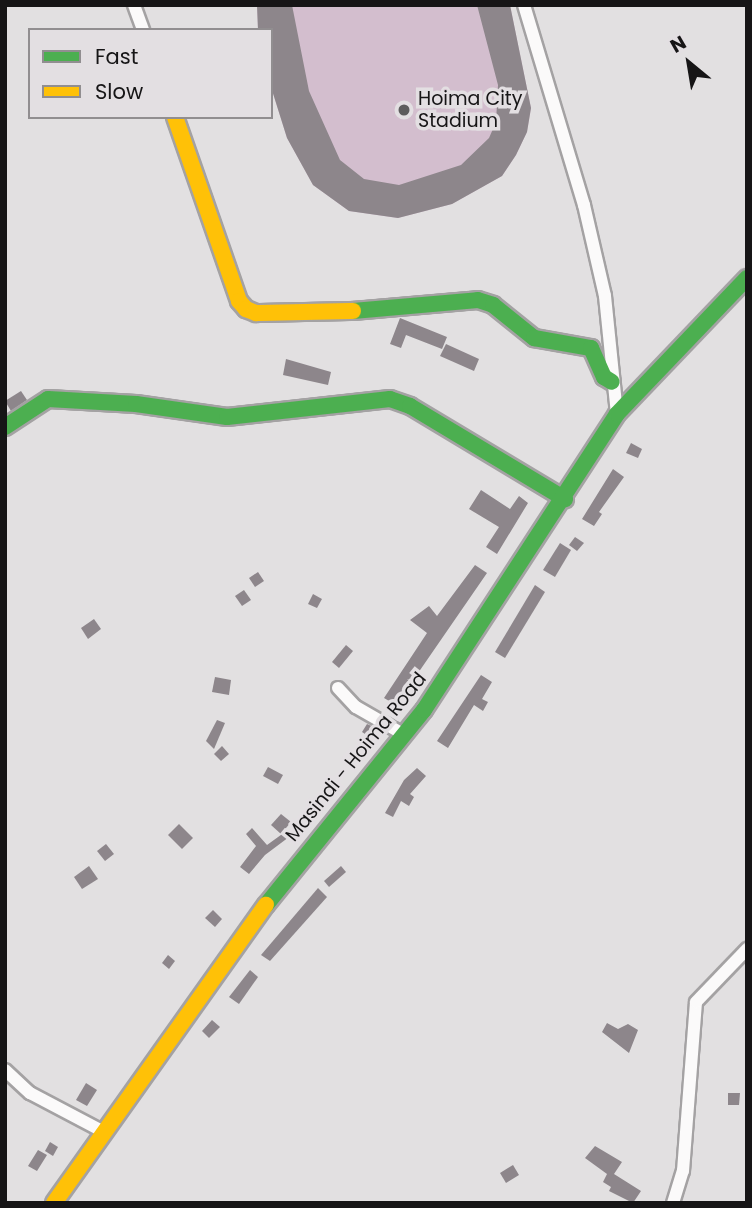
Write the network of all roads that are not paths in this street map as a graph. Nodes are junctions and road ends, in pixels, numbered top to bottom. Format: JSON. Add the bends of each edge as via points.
{"nodes":[{"id":1,"x":134,"y":5,"type":"edge"},
{"id":2,"x":524,"y":5,"type":"edge"},
{"id":3,"x":143,"y":28,"type":"edge"},
{"id":4,"x":176,"y":119,"type":"edge"},
{"id":5,"x":747,"y":278,"type":"edge"},
{"id":6,"x":612,"y":382,"type":"junction"},
{"id":7,"x":617,"y":414,"type":"junction"},
{"id":8,"x":5,"y":427,"type":"edge"},
{"id":9,"x":565,"y":499,"type":"junction"},
{"id":10,"x":338,"y":688,"type":"dead end"},
{"id":11,"x":403,"y":734,"type":"junction"},
{"id":12,"x":747,"y":949,"type":"edge"},
{"id":13,"x":5,"y":1070,"type":"edge"},
{"id":14,"x":102,"y":1131,"type":"junction"},
{"id":15,"x":54,"y":1203,"type":"edge"},
{"id":16,"x":673,"y":1203,"type":"edge"}],
"edges":[{"from":1,"to":3,"type":"street"},
{"from":2,"to":6,"type":"street","via":[[584,205],[605,296]]},
{"from":4,"to":6,"type":"street","via":[[239,301],[246,309],[256,313],[367,311],[441,300],[478,300],[493,305],[534,338],[590,348],[604,377]]},
{"from":5,"to":7,"type":"street","name":"Masindi - Hoima Road"},
{"from":6,"to":7,"type":"street"},
{"from":7,"to":9,"type":"street","name":"Masindi - Hoima Road"},
{"from":8,"to":9,"type":"street","via":[[48,399],[136,404],[227,417],[390,399],[411,406]]},
{"from":9,"to":11,"type":"street","name":"Masindi - Hoima Road"},
{"from":10,"to":11,"type":"street","via":[[356,707]]},
{"from":11,"to":14,"type":"street","name":"Masindi - Hoima Road","via":[[206,984]]},
{"from":12,"to":16,"type":"street","via":[[696,1002],[683,1171]]},
{"from":13,"to":14,"type":"street","via":[[30,1093]]},
{"from":14,"to":15,"type":"street","name":"Masindi - Hoima Road"}]}
